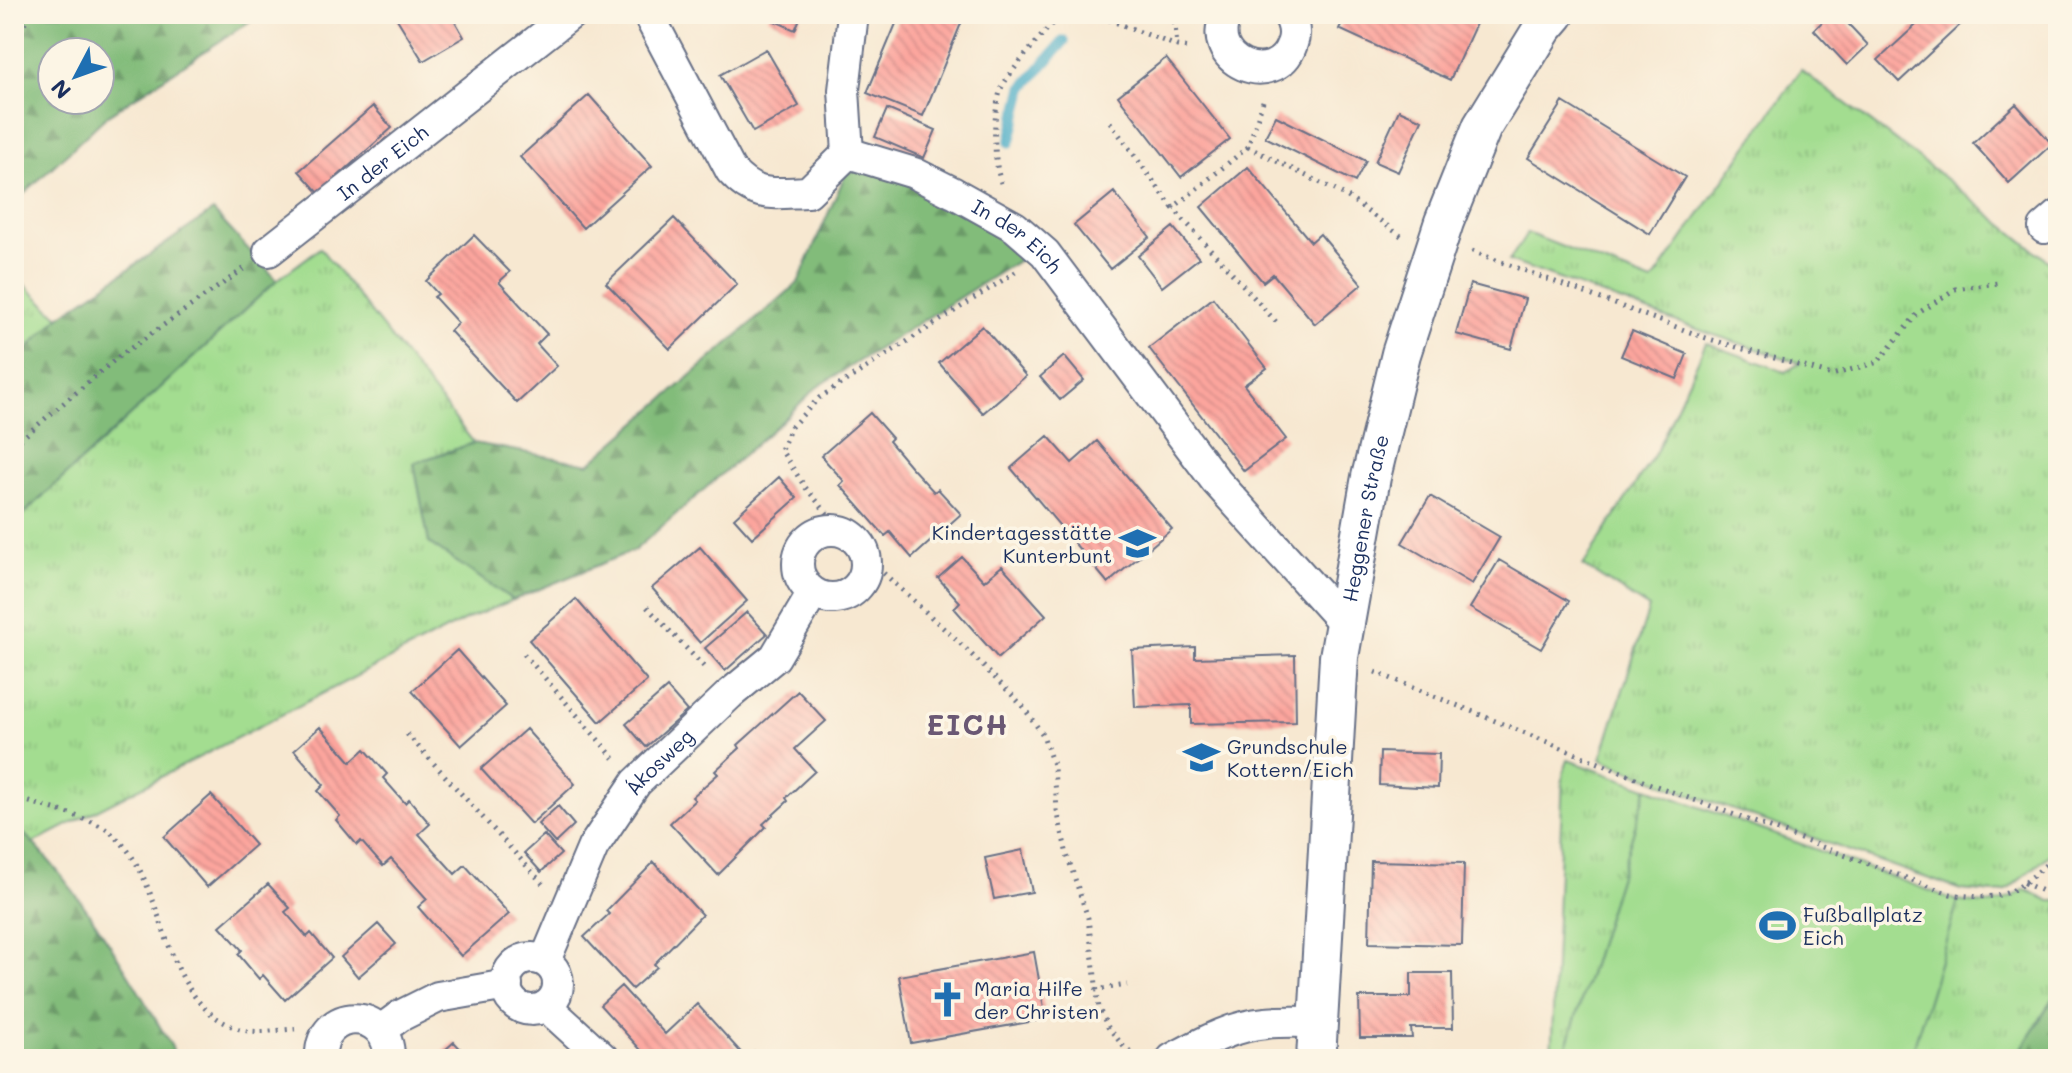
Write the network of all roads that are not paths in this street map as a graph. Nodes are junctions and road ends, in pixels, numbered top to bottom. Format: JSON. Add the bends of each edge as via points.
{"nodes":[{"id":1,"x":571,"y":14,"type":"edge"},
{"id":2,"x":648,"y":14,"type":"edge"},
{"id":3,"x":853,"y":14,"type":"edge"},
{"id":4,"x":1227,"y":14,"type":"edge"},
{"id":5,"x":1288,"y":14,"type":"edge"},
{"id":6,"x":1555,"y":14,"type":"edge"},
{"id":7,"x":848,"y":153,"type":"junction"},
{"id":8,"x":269,"y":251,"type":"road end"},
{"id":9,"x":813,"y":593,"type":"junction"},
{"id":10,"x":1342,"y":641,"type":"junction"},
{"id":11,"x":545,"y":961,"type":"junction"},
{"id":12,"x":507,"y":985,"type":"junction"},
{"id":13,"x":546,"y":1006,"type":"junction"},
{"id":14,"x":1316,"y":1022,"type":"junction"},
{"id":15,"x":385,"y":1045,"type":"edge"},
{"id":16,"x":321,"y":1059,"type":"edge"},
{"id":17,"x":604,"y":1059,"type":"edge"},
{"id":18,"x":1172,"y":1059,"type":"edge"},
{"id":19,"x":1316,"y":1059,"type":"edge"}],
"edges":[{"from":1,"to":8,"type":"street","name":"In der Eich"},
{"from":2,"to":7,"type":"street","via":[[731,171],[745,187],[766,194],[808,192]]},
{"from":3,"to":7,"type":"street","via":[[844,90]]},
{"from":4,"to":5,"type":"street","via":[[1221,31],[1229,54],[1238,63],[1262,69],[1289,51],[1294,29]]},
{"from":6,"to":10,"type":"street","name":"Heggener Straße","via":[[1482,127],[1434,248],[1371,477]]},
{"from":7,"to":10,"type":"street","name":"In der Eich","via":[[914,173],[1015,227],[1045,253]]},
{"from":9,"to":9,"type":"street","via":[[835,599],[863,580],[866,557],[853,537],[832,530],[812,537],[799,554],[800,576]]},
{"from":9,"to":11,"type":"street","name":"Ákosweg","via":[[775,657],[636,783],[593,847]]},
{"from":10,"to":14,"type":"street","name":"Heggener Straße"},
{"from":11,"to":12,"type":"street","via":[[522,960],[511,970]]},
{"from":11,"to":13,"type":"street","via":[[558,983]]},
{"from":12,"to":13,"type":"street","via":[[520,1006]]},
{"from":12,"to":15,"type":"street","via":[[438,997],[400,1016]]},
{"from":13,"to":17,"type":"street"},
{"from":14,"to":18,"type":"street","via":[[1239,1028]]},
{"from":14,"to":19,"type":"street","name":"Heggener Straße"},
{"from":15,"to":16,"type":"street","via":[[372,1023],[351,1019],[325,1035]]}]}
